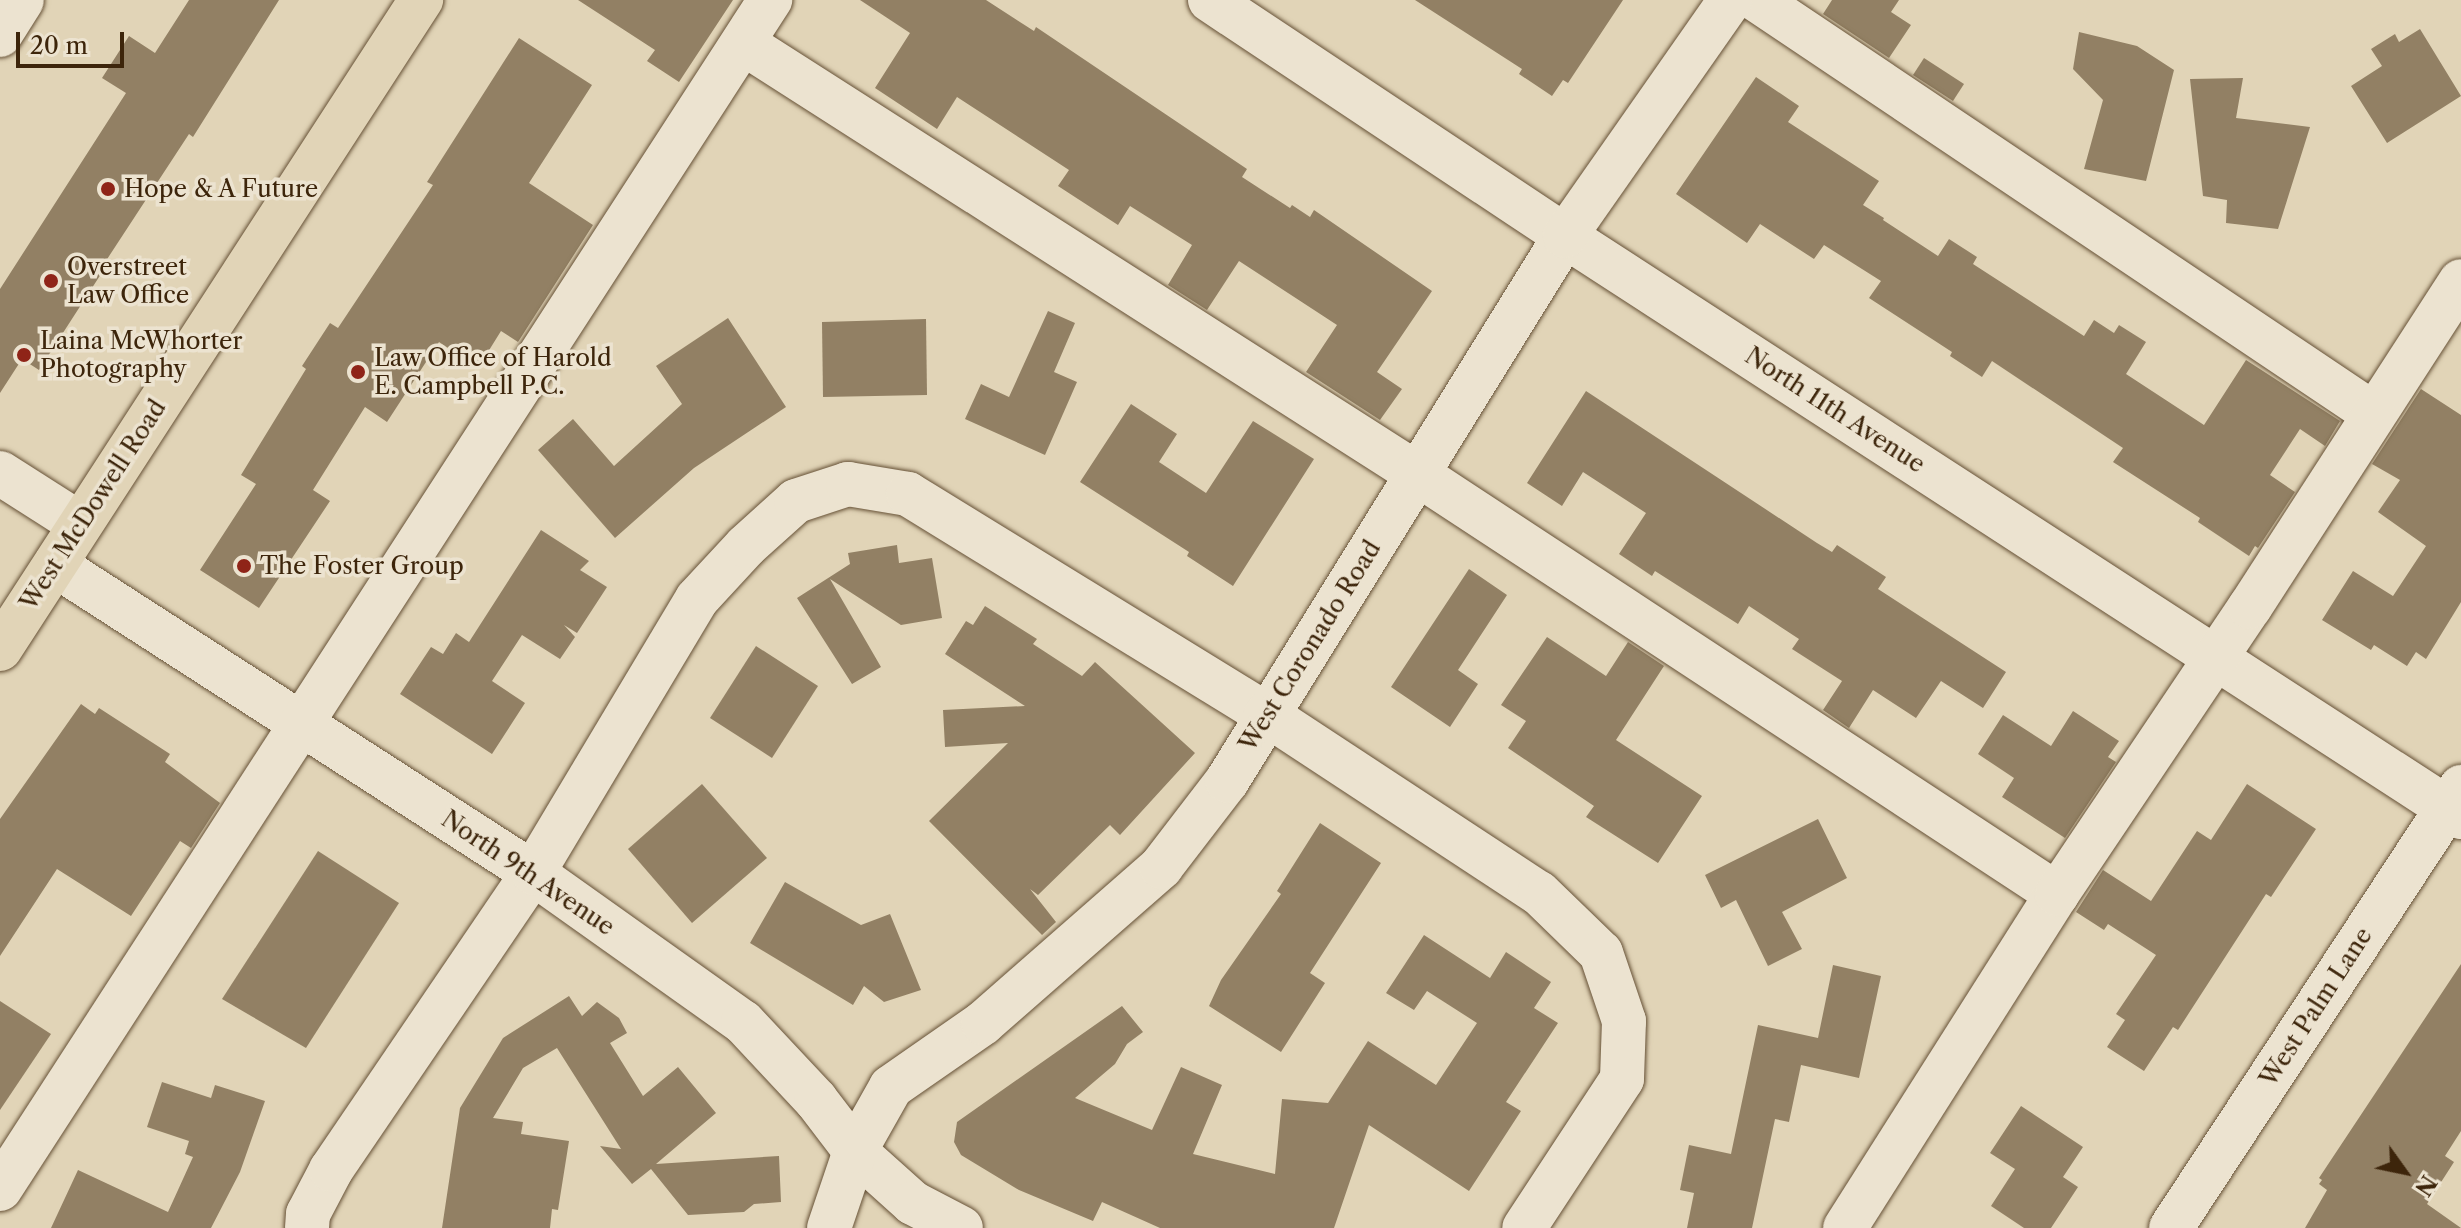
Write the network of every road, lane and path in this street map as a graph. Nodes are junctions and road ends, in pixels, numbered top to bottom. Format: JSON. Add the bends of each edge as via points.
{"nodes":[{"id":1,"x":22,"y":0,"type":"edge"},
{"id":2,"x":421,"y":0,"type":"edge"},
{"id":3,"x":770,"y":0,"type":"edge"},
{"id":4,"x":1210,"y":0,"type":"edge"},
{"id":5,"x":1730,"y":0,"type":"edge"},
{"id":6,"x":1757,"y":0,"type":"edge"},
{"id":7,"x":0,"y":35,"type":"edge"},
{"id":8,"x":743,"y":43,"type":"junction"},
{"id":9,"x":1565,"y":236,"type":"junction"},
{"id":10,"x":2461,"y":281,"type":"edge"},
{"id":11,"x":2374,"y":414,"type":"junction"},
{"id":12,"x":0,"y":473,"type":"edge"},
{"id":13,"x":1416,"y":473,"type":"junction"},
{"id":14,"x":80,"y":524,"type":"junction"},
{"id":15,"x":55,"y":565,"type":"junction"},
{"id":16,"x":0,"y":649,"type":"edge"},
{"id":17,"x":2217,"y":656,"type":"junction"},
{"id":18,"x":1266,"y":714,"type":"junction"},
{"id":19,"x":300,"y":724,"type":"junction"},
{"id":20,"x":2456,"y":804,"type":"edge"},
{"id":21,"x":533,"y":873,"type":"junction"},
{"id":22,"x":2057,"y":894,"type":"junction"},
{"id":23,"x":855,"y":1151,"type":"junction"},
{"id":24,"x":0,"y":1189,"type":"edge"},
{"id":25,"x":307,"y":1228,"type":"edge"},
{"id":26,"x":829,"y":1228,"type":"edge"},
{"id":27,"x":961,"y":1228,"type":"edge"},
{"id":28,"x":1524,"y":1228,"type":"edge"},
{"id":29,"x":1845,"y":1228,"type":"edge"},
{"id":30,"x":2171,"y":1228,"type":"edge"}],
"edges":[{"from":1,"to":7,"type":"street"},
{"from":2,"to":14,"type":"main road","name":"West McDowell Road"},
{"from":3,"to":8,"type":"street"},
{"from":4,"to":9,"type":"street","name":"North 11th Avenue"},
{"from":5,"to":9,"type":"street","name":"West Coronado Road"},
{"from":6,"to":11,"type":"street"},
{"from":8,"to":13,"type":"street"},
{"from":8,"to":19,"type":"street"},
{"from":9,"to":13,"type":"street","name":"West Coronado Road"},
{"from":9,"to":17,"type":"street","name":"North 11th Avenue"},
{"from":10,"to":11,"type":"street"},
{"from":11,"to":17,"type":"street"},
{"from":12,"to":14,"type":"street"},
{"from":13,"to":18,"type":"street","name":"West Coronado Road"},
{"from":13,"to":22,"type":"street"},
{"from":14,"to":15,"type":"main road","name":"West McDowell Road"},
{"from":15,"to":16,"type":"main road","name":"West McDowell Road"},
{"from":15,"to":19,"type":"street","name":"North 9th Avenue"},
{"from":17,"to":20,"type":"street","name":"North 11th Avenue"},
{"from":17,"to":22,"type":"street"},
{"from":18,"to":21,"type":"street","via":[[908,494],[848,484],[796,501],[697,599]]},
{"from":18,"to":23,"type":"street","name":"West Coronado Road","via":[[1227,781],[1161,867],[983,1023],[891,1087]]},
{"from":18,"to":28,"type":"street","via":[[1539,893],[1601,953],[1624,1021],[1622,1079]]},
{"from":19,"to":21,"type":"street","name":"North 9th Avenue"},
{"from":19,"to":24,"type":"street"},
{"from":20,"to":30,"type":"street","name":"West Palm Lane"},
{"from":21,"to":23,"type":"street","name":"North 9th Avenue","via":[[743,1022]]},
{"from":21,"to":25,"type":"street","via":[[331,1170],[308,1214]]},
{"from":22,"to":29,"type":"street"},
{"from":23,"to":26,"type":"street","name":"West Coronado Road"},
{"from":23,"to":27,"type":"street","name":"North 9th Avenue","via":[[913,1203]]}]}
